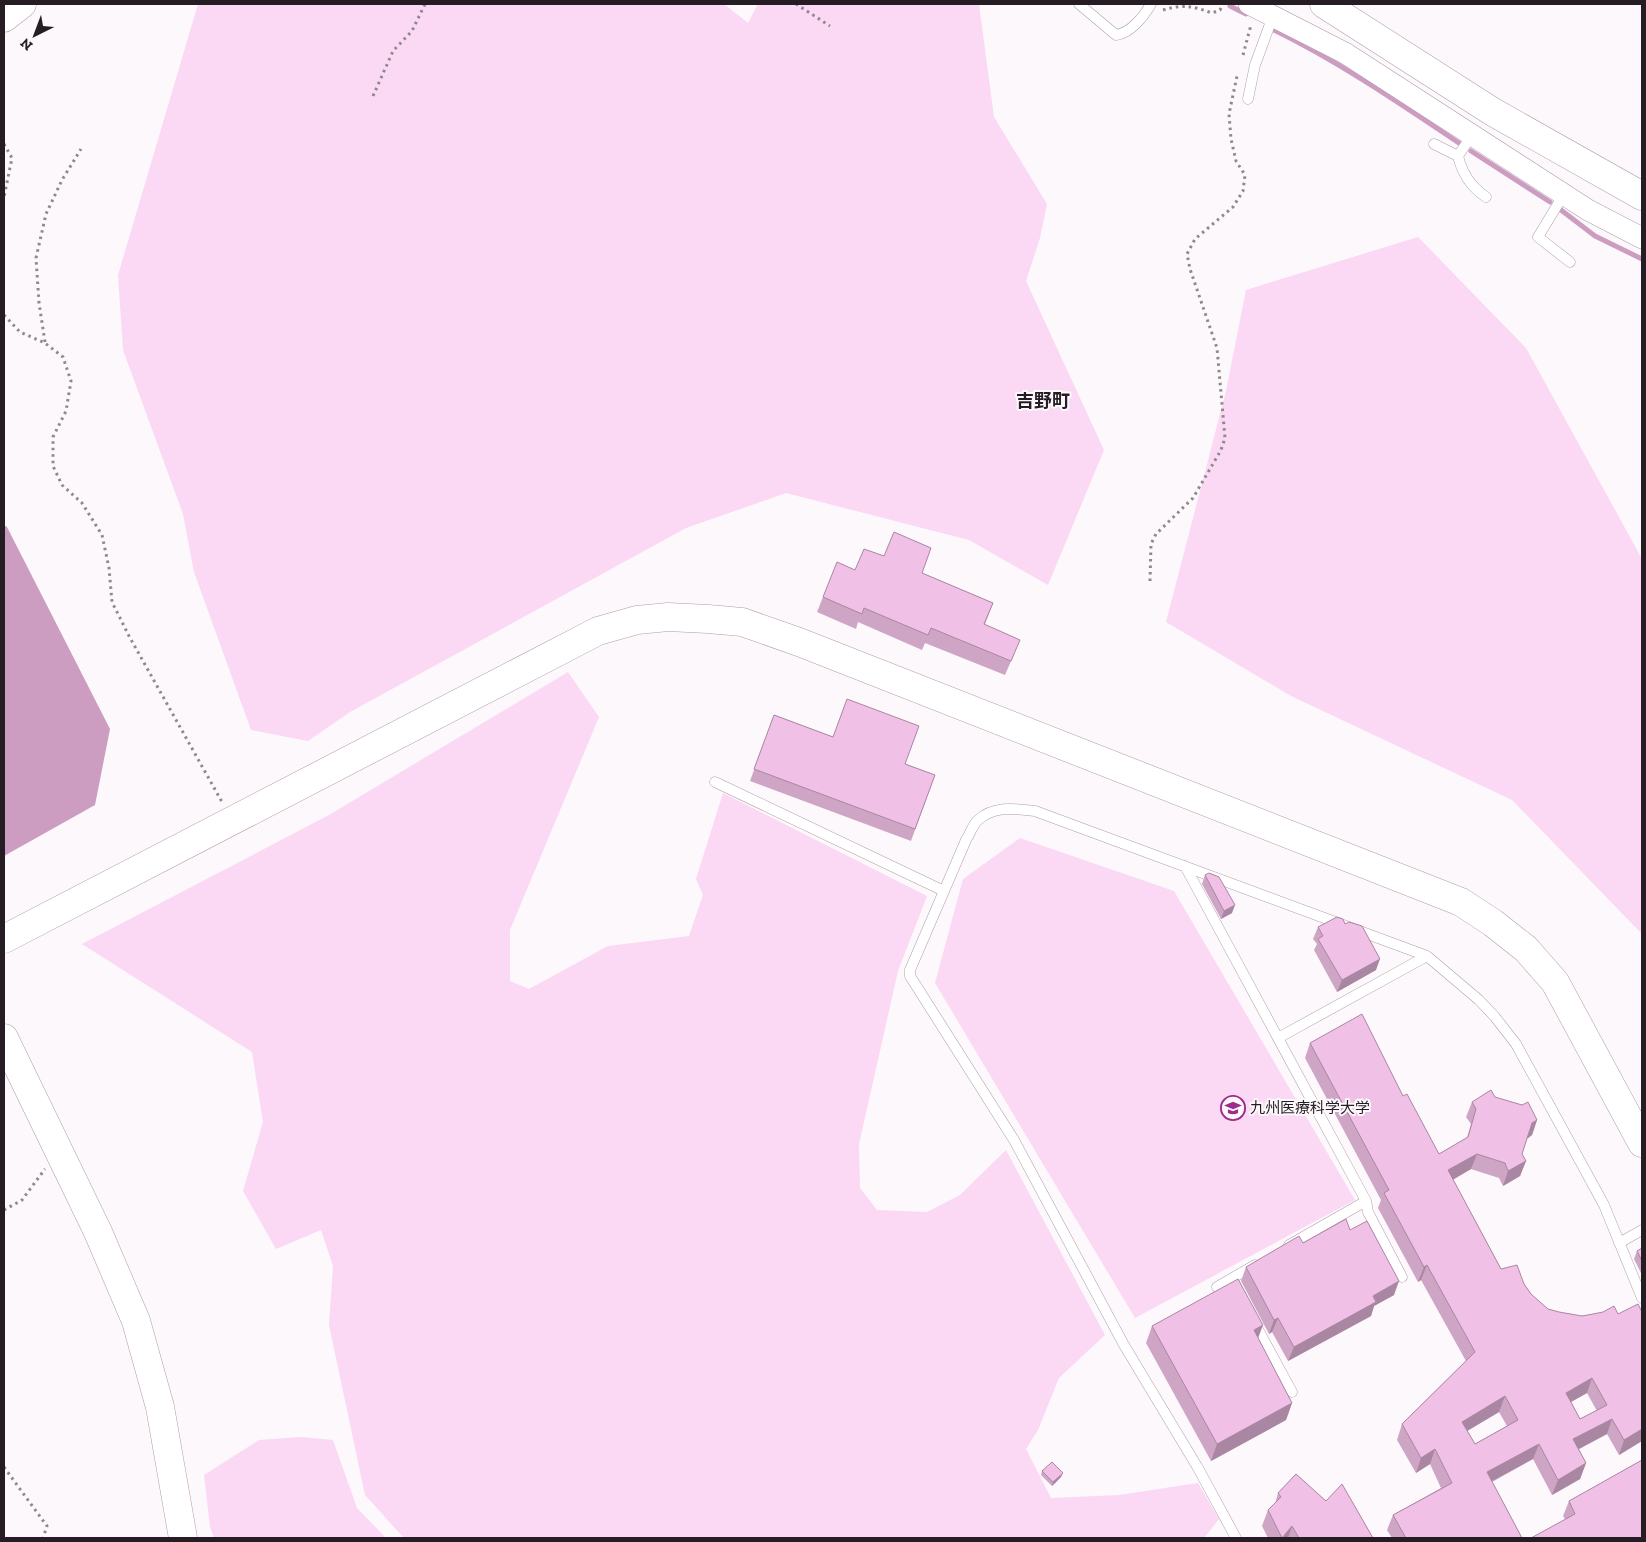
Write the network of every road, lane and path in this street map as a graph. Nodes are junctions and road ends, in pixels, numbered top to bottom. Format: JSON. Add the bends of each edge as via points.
{"nodes":[{"id":1,"x":22,"y":4,"type":"edge"},
{"id":2,"x":425,"y":4,"type":"edge"},
{"id":3,"x":796,"y":4,"type":"edge"},
{"id":4,"x":1079,"y":4,"type":"edge"},
{"id":5,"x":1151,"y":4,"type":"edge"},
{"id":6,"x":1224,"y":4,"type":"edge"},
{"id":7,"x":1324,"y":4,"type":"edge"},
{"id":8,"x":1260,"y":9,"type":"edge"},
{"id":9,"x":1144,"y":15,"type":"junction"},
{"id":10,"x":4,"y":18,"type":"edge"},
{"id":11,"x":830,"y":26,"type":"dead end"},
{"id":12,"x":1241,"y":60,"type":"dead end"},
{"id":13,"x":1239,"y":69,"type":"dead end"},
{"id":14,"x":372,"y":96,"type":"dead end"},
{"id":15,"x":1248,"y":99,"type":"dead end"},
{"id":16,"x":1472,"y":135,"type":"junction"},
{"id":17,"x":4,"y":144,"type":"edge"},
{"id":18,"x":1434,"y":144,"type":"dead end"},
{"id":19,"x":81,"y":149,"type":"dead end"},
{"id":20,"x":1458,"y":156,"type":"junction"},
{"id":21,"x":1564,"y":194,"type":"junction"},
{"id":22,"x":1642,"y":196,"type":"edge"},
{"id":23,"x":1486,"y":197,"type":"dead end"},
{"id":24,"x":4,"y":198,"type":"edge"},
{"id":25,"x":1642,"y":238,"type":"edge"},
{"id":26,"x":1570,"y":262,"type":"dead end"},
{"id":27,"x":4,"y":315,"type":"edge"},
{"id":28,"x":45,"y":343,"type":"junction"},
{"id":29,"x":1150,"y":581,"type":"dead end"},
{"id":30,"x":715,"y":782,"type":"dead end"},
{"id":31,"x":232,"y":820,"type":"junction"},
{"id":32,"x":1185,"y":866,"type":"junction"},
{"id":33,"x":944,"y":891,"type":"junction"},
{"id":34,"x":4,"y":939,"type":"edge"},
{"id":35,"x":1427,"y":956,"type":"junction"},
{"id":36,"x":4,"y":1038,"type":"edge"},
{"id":37,"x":1278,"y":1038,"type":"junction"},
{"id":38,"x":1642,"y":1143,"type":"edge"},
{"id":39,"x":62,"y":1159,"type":"junction"},
{"id":40,"x":1366,"y":1201,"type":"junction"},
{"id":41,"x":4,"y":1210,"type":"edge"},
{"id":42,"x":1642,"y":1230,"type":"edge"},
{"id":43,"x":1619,"y":1243,"type":"junction"},
{"id":44,"x":1282,"y":1250,"type":"edge"},
{"id":45,"x":1265,"y":1259,"type":"edge"},
{"id":46,"x":1402,"y":1277,"type":"dead end"},
{"id":47,"x":1217,"y":1287,"type":"dead end"},
{"id":48,"x":1642,"y":1298,"type":"edge"},
{"id":49,"x":1250,"y":1314,"type":"edge"},
{"id":50,"x":1292,"y":1392,"type":"dead end"},
{"id":51,"x":4,"y":1467,"type":"edge"},
{"id":52,"x":42,"y":1538,"type":"edge"},
{"id":53,"x":182,"y":1538,"type":"edge"},
{"id":54,"x":1236,"y":1538,"type":"edge"}],
"edges":[{"from":1,"to":10,"type":"street"},
{"from":2,"to":14,"type":"path","via":[[412,31],[393,51]]},
{"from":3,"to":11,"type":"path"},
{"from":4,"to":9,"type":"lane","via":[[1116,35],[1123,34]]},
{"from":5,"to":9,"type":"lane"},
{"from":6,"to":9,"type":"path","via":[[1212,13],[1191,5]]},
{"from":7,"to":22,"type":"street","via":[[1493,112]]},
{"from":8,"to":12,"type":"path"},
{"from":8,"to":15,"type":"lane"},
{"from":8,"to":16,"type":"street","via":[[1345,53]]},
{"from":13,"to":29,"type":"path","via":[[1229,114],[1236,161],[1245,175],[1243,191],[1233,208],[1195,239],[1187,254],[1217,348],[1225,438],[1193,498],[1156,534],[1151,544]]},
{"from":16,"to":20,"type":"lane"},
{"from":16,"to":21,"type":"street"},
{"from":17,"to":24,"type":"path","via":[[12,158]]},
{"from":18,"to":20,"type":"lane"},
{"from":19,"to":28,"type":"path","via":[[46,214],[36,258]]},
{"from":20,"to":23,"type":"lane","via":[[1461,168],[1475,190]]},
{"from":21,"to":25,"type":"street"},
{"from":21,"to":26,"type":"lane","via":[[1538,236]]},
{"from":27,"to":28,"type":"path","via":[[20,332]]},
{"from":28,"to":31,"type":"path","via":[[63,357],[71,381],[66,411],[53,437],[53,466],[62,484],[82,503],[102,535],[112,602]]},
{"from":30,"to":33,"type":"lane"},
{"from":31,"to":34,"type":"street"},
{"from":31,"to":38,"type":"street","via":[[598,631],[637,620],[668,617],[742,622],[1461,902],[1526,949],[1555,982]]},
{"from":32,"to":33,"type":"lane","via":[[1036,811],[1009,808],[993,811],[977,820]]},
{"from":32,"to":35,"type":"lane"},
{"from":32,"to":37,"type":"lane"},
{"from":33,"to":54,"type":"lane","via":[[910,976],[1014,1140],[1124,1345]]},
{"from":35,"to":37,"type":"lane"},
{"from":35,"to":43,"type":"lane","via":[[1479,1000],[1516,1044],[1604,1206]]},
{"from":36,"to":39,"type":"street"},
{"from":37,"to":40,"type":"lane"},
{"from":39,"to":41,"type":"path","via":[[46,1168],[22,1200]]},
{"from":39,"to":53,"type":"street","via":[[136,1320],[160,1407]]},
{"from":40,"to":44,"type":"lane"},
{"from":40,"to":46,"type":"lane","via":[[1368,1212]]},
{"from":42,"to":43,"type":"lane"},
{"from":43,"to":48,"type":"lane"},
{"from":45,"to":47,"type":"lane","via":[[1234,1283]]},
{"from":49,"to":50,"type":"lane"},
{"from":51,"to":52,"type":"path","via":[[47,1526]]}]}
